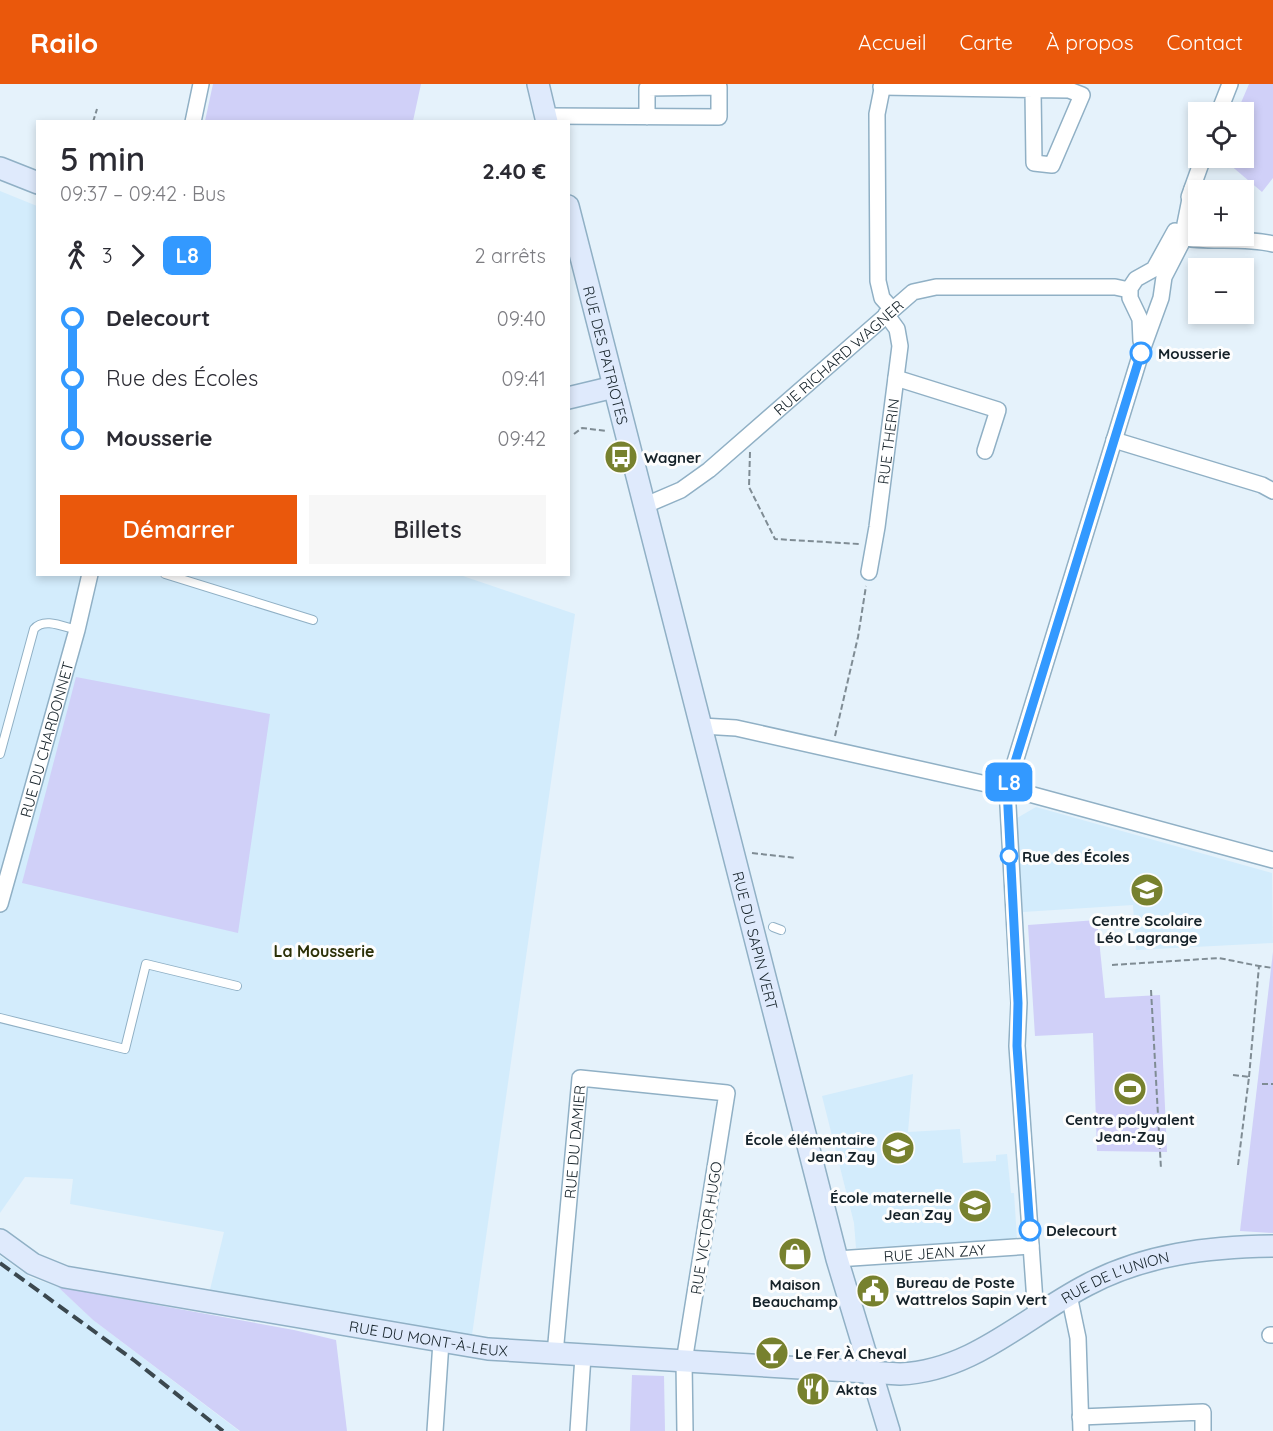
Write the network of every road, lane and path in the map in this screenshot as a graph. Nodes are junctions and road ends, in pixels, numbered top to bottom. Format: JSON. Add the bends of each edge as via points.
{"nodes":[{"id":1,"x":201,"y":84,"type":"edge"},
{"id":2,"x":538,"y":84,"type":"edge"},
{"id":3,"x":1230,"y":84,"type":"edge"},
{"id":4,"x":882,"y":86,"type":"edge"},
{"id":5,"x":1033,"y":91,"type":"junction"},
{"id":6,"x":1223,"y":102,"type":"edge"},
{"id":7,"x":98,"y":109,"type":"dead end"},
{"id":8,"x":647,"y":117,"type":"junction"},
{"id":9,"x":547,"y":119,"type":"edge"},
{"id":10,"x":94,"y":120,"type":"edge"},
{"id":11,"x":193,"y":120,"type":"edge"},
{"id":12,"x":0,"y":168,"type":"edge"},
{"id":13,"x":1199,"y":168,"type":"edge"},
{"id":14,"x":36,"y":182,"type":"edge"},
{"id":15,"x":570,"y":214,"type":"edge"},
{"id":16,"x":1178,"y":237,"type":"junction"},
{"id":17,"x":1273,"y":244,"type":"edge"},
{"id":18,"x":1144,"y":276,"type":"junction"},
{"id":19,"x":1129,"y":290,"type":"junction"},
{"id":20,"x":1160,"y":296,"type":"junction"},
{"id":21,"x":1134,"y":305,"type":"junction"},
{"id":22,"x":889,"y":311,"type":"junction"},
{"id":23,"x":1141,"y":353,"type":"junction"},
{"id":24,"x":896,"y":378,"type":"junction"},
{"id":25,"x":614,"y":387,"type":"junction"},
{"id":26,"x":570,"y":398,"type":"edge"},
{"id":27,"x":624,"y":427,"type":"junction"},
{"id":28,"x":574,"y":434,"type":"dead end"},
{"id":29,"x":750,"y":434,"type":"junction"},
{"id":30,"x":1114,"y":440,"type":"junction"},
{"id":31,"x":985,"y":451,"type":"dead end"},
{"id":32,"x":1273,"y":491,"type":"edge"},
{"id":33,"x":646,"y":505,"type":"junction"},
{"id":34,"x":874,"y":545,"type":"junction"},
{"id":35,"x":869,"y":572,"type":"joint"},
{"id":36,"x":90,"y":576,"type":"edge"},
{"id":37,"x":171,"y":576,"type":"edge"},
{"id":38,"x":313,"y":620,"type":"dead end"},
{"id":39,"x":77,"y":630,"type":"junction"},
{"id":40,"x":702,"y":726,"type":"junction"},
{"id":41,"x":832,"y":751,"type":"junction"},
{"id":42,"x":0,"y":754,"type":"edge"},
{"id":43,"x":1007,"y":788,"type":"junction"},
{"id":44,"x":734,"y":852,"type":"junction"},
{"id":45,"x":796,"y":858,"type":"dead end"},
{"id":46,"x":1273,"y":860,"type":"edge"},
{"id":47,"x":0,"y":904,"type":"edge"},
{"id":48,"x":1113,"y":965,"type":"dead end"},
{"id":49,"x":1259,"y":966,"type":"junction"},
{"id":50,"x":1273,"y":968,"type":"edge"},
{"id":51,"x":237,"y":986,"type":"dead end"},
{"id":52,"x":1151,"y":990,"type":"dead end"},
{"id":53,"x":0,"y":1018,"type":"edge"},
{"id":54,"x":1233,"y":1075,"type":"dead end"},
{"id":55,"x":1249,"y":1077,"type":"junction"},
{"id":56,"x":1262,"y":1084,"type":"dead end"},
{"id":57,"x":1273,"y":1084,"type":"edge"},
{"id":58,"x":727,"y":1093,"type":"joint"},
{"id":59,"x":1238,"y":1165,"type":"dead end"},
{"id":60,"x":1161,"y":1169,"type":"dead end"},
{"id":61,"x":0,"y":1240,"type":"edge"},
{"id":62,"x":1031,"y":1246,"type":"junction"},
{"id":63,"x":1273,"y":1246,"type":"edge"},
{"id":64,"x":837,"y":1259,"type":"junction"},
{"id":65,"x":1069,"y":1295,"type":"junction"},
{"id":66,"x":1036,"y":1316,"type":"junction"},
{"id":67,"x":441,"y":1342,"type":"junction"},
{"id":68,"x":555,"y":1354,"type":"junction"},
{"id":69,"x":583,"y":1356,"type":"junction"},
{"id":70,"x":684,"y":1362,"type":"junction"},
{"id":71,"x":871,"y":1373,"type":"junction"},
{"id":72,"x":1081,"y":1424,"type":"edge"},
{"id":73,"x":435,"y":1431,"type":"edge"},
{"id":74,"x":578,"y":1431,"type":"edge"},
{"id":75,"x":684,"y":1431,"type":"edge"},
{"id":76,"x":889,"y":1431,"type":"edge"},
{"id":77,"x":1203,"y":1431,"type":"edge"}],
"edges":[{"from":1,"to":11,"type":"street"},
{"from":2,"to":9,"type":"street"},
{"from":3,"to":6,"type":"street"},
{"from":4,"to":5,"type":"street"},
{"from":4,"to":22,"type":"street","name":"RUE THERIN","via":[[877,114],[878,281]]},
{"from":5,"to":5,"type":"street","via":[[1069,90],[1082,94],[1052,165],[1034,163]]},
{"from":7,"to":10,"type":"path"},
{"from":8,"to":8,"type":"street","via":[[719,117],[719,87],[647,87]]},
{"from":8,"to":9,"type":"street"},
{"from":12,"to":14,"type":"street"},
{"from":13,"to":16,"type":"street"},
{"from":15,"to":25,"type":"street","name":"RUE DES PATRIOTES"},
{"from":16,"to":17,"type":"street","via":[[1250,239]]},
{"from":16,"to":18,"type":"street"},
{"from":16,"to":20,"type":"street"},
{"from":18,"to":19,"type":"street","via":[[1134,281]]},
{"from":18,"to":20,"type":"street","via":[[1156,280]]},
{"from":19,"to":21,"type":"street"},
{"from":19,"to":22,"type":"street","name":"RUE RICHARD WAGNER","via":[[936,287],[913,292]]},
{"from":20,"to":21,"type":"street","via":[[1147,309]]},
{"from":20,"to":23,"type":"street"},
{"from":21,"to":23,"type":"street","via":[[1140,320]]},
{"from":22,"to":24,"type":"street","name":"RUE THERIN","via":[[900,338]]},
{"from":22,"to":29,"type":"street","name":"RUE RICHARD WAGNER"},
{"from":23,"to":30,"type":"street"},
{"from":24,"to":31,"type":"street","via":[[998,410]]},
{"from":24,"to":34,"type":"street","name":"RUE THERIN"},
{"from":25,"to":26,"type":"street"},
{"from":25,"to":27,"type":"street","name":"RUE DES PATRIOTES"},
{"from":27,"to":28,"type":"path","via":[[602,432],[582,428]]},
{"from":27,"to":33,"type":"street","name":"RUE DES PATRIOTES"},
{"from":29,"to":33,"type":"street","name":"RUE RICHARD WAGNER","via":[[689,484]]},
{"from":29,"to":34,"type":"path","via":[[749,487],[775,539]]},
{"from":30,"to":32,"type":"street"},
{"from":30,"to":43,"type":"street"},
{"from":33,"to":40,"type":"street","name":"RUE DU SAPIN VERT"},
{"from":34,"to":35,"type":"street","name":"RUE THERIN"},
{"from":35,"to":41,"type":"path"},
{"from":36,"to":39,"type":"street","name":"RUE DU CHARDONNET"},
{"from":37,"to":38,"type":"lane"},
{"from":39,"to":42,"type":"lane","via":[[47,623],[34,629]]},
{"from":39,"to":47,"type":"street","name":"RUE DU CHARDONNET"},
{"from":40,"to":41,"type":"street","via":[[724,725]]},
{"from":40,"to":44,"type":"street","name":"RUE DU SAPIN VERT"},
{"from":41,"to":43,"type":"street"},
{"from":43,"to":46,"type":"street"},
{"from":43,"to":62,"type":"street","via":[[1017,1046]]},
{"from":44,"to":45,"type":"path"},
{"from":44,"to":64,"type":"street","name":"RUE DU SAPIN VERT"},
{"from":48,"to":49,"type":"path","via":[[1219,958]]},
{"from":49,"to":50,"type":"path"},
{"from":49,"to":55,"type":"path"},
{"from":51,"to":53,"type":"lane","via":[[146,964],[125,1049]]},
{"from":52,"to":60,"type":"path"},
{"from":54,"to":55,"type":"path"},
{"from":55,"to":59,"type":"path"},
{"from":56,"to":57,"type":"path"},
{"from":58,"to":68,"type":"street","name":"RUE DU DAMIER","via":[[580,1078]]},
{"from":58,"to":70,"type":"street","name":"RUE VICTOR HUGO"},
{"from":61,"to":67,"type":"street","name":"RUE DU MONT-À-LEUX","via":[[33,1264],[65,1277]]},
{"from":62,"to":64,"type":"street","name":"RUE JEAN ZAY"},
{"from":62,"to":66,"type":"street"},
{"from":63,"to":65,"type":"street","name":"RUE DE L'UNION","via":[[1173,1254],[1128,1266]]},
{"from":64,"to":71,"type":"street","name":"RUE DU SAPIN VERT"},
{"from":65,"to":66,"type":"street","name":"RUE DE L'UNION"},
{"from":65,"to":72,"type":"street","via":[[1077,1326]]},
{"from":66,"to":71,"type":"street","name":"RUE DE L'UNION","via":[[943,1368],[912,1374]]},
{"from":67,"to":68,"type":"street","name":"RUE DU MONT-À-LEUX"},
{"from":67,"to":73,"type":"street"},
{"from":68,"to":69,"type":"street","name":"RUE DU MONT-À-LEUX"},
{"from":69,"to":70,"type":"street","name":"RUE DU MONT-À-LEUX"},
{"from":69,"to":74,"type":"street"},
{"from":70,"to":71,"type":"street","name":"RUE DU MONT-À-LEUX"},
{"from":70,"to":75,"type":"street","name":"RUE VICTOR HUGO"},
{"from":71,"to":76,"type":"street","name":"RUE DU SAPIN VERT"},
{"from":72,"to":77,"type":"street","via":[[1203,1412]]}]}
